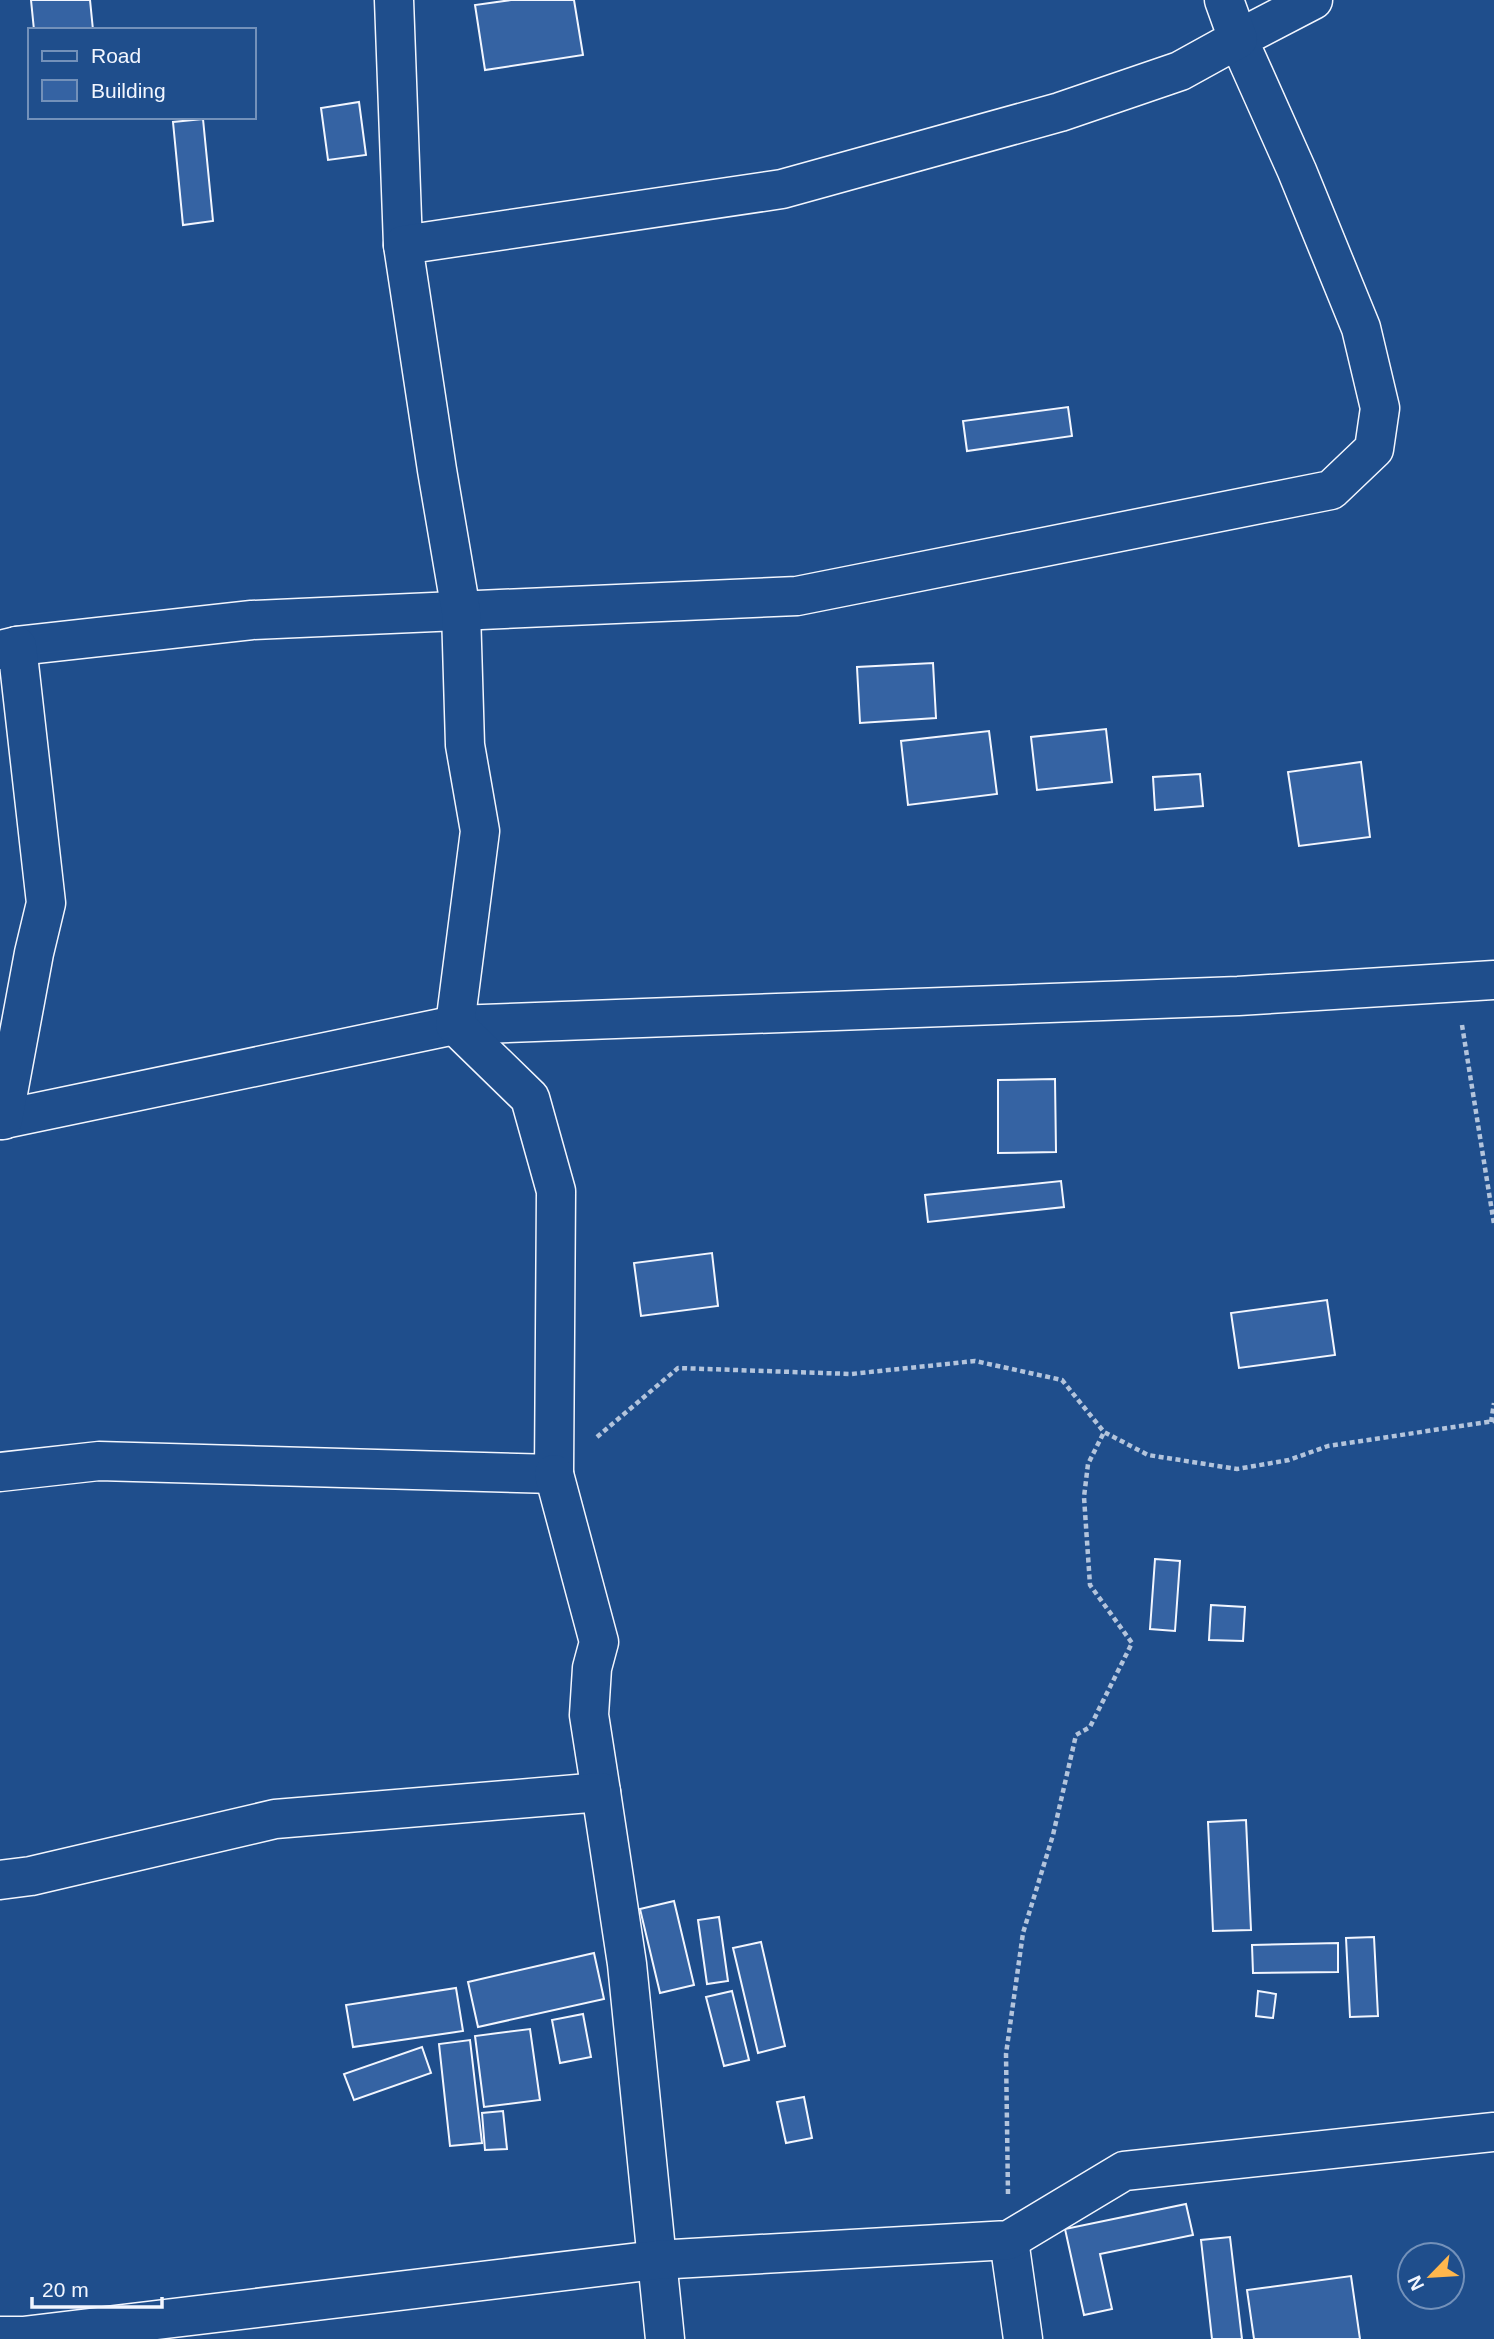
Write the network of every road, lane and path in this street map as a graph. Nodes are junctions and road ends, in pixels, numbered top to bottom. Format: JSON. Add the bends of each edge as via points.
{"nodes":[{"id":1,"x":394,"y":0,"type":"edge"},
{"id":2,"x":1224,"y":0,"type":"edge"},
{"id":3,"x":1312,"y":0,"type":"edge"},
{"id":4,"x":1238,"y":39,"type":"junction"},
{"id":5,"x":403,"y":244,"type":"junction"},
{"id":6,"x":461,"y":611,"type":"junction"},
{"id":7,"x":9,"y":648,"type":"edge"},
{"id":8,"x":1494,"y":980,"type":"edge"},
{"id":9,"x":1456,"y":983,"type":"junction"},
{"id":10,"x":456,"y":1025,"type":"junction"},
{"id":11,"x":2,"y":1120,"type":"edge"},
{"id":12,"x":1494,"y":1224,"type":"edge"},
{"id":13,"x":1494,"y":1403,"type":"edge"},
{"id":14,"x":1492,"y":1422,"type":"edge"},
{"id":15,"x":1104,"y":1432,"type":"junction"},
{"id":16,"x":0,"y":1472,"type":"edge"},
{"id":17,"x":554,"y":1474,"type":"junction"},
{"id":18,"x":601,"y":1792,"type":"junction"},
{"id":19,"x":0,"y":1880,"type":"edge"},
{"id":20,"x":1494,"y":2132,"type":"edge"},
{"id":21,"x":1009,"y":2240,"type":"junction"},
{"id":22,"x":656,"y":2260,"type":"junction"},
{"id":23,"x":0,"y":2336,"type":"edge"},
{"id":24,"x":665,"y":2339,"type":"edge"},
{"id":25,"x":1023,"y":2339,"type":"edge"}],
"edges":[{"from":1,"to":5,"type":"street"},
{"from":2,"to":4,"type":"street"},
{"from":3,"to":4,"type":"street"},
{"from":4,"to":5,"type":"street","via":[[1180,71],[1060,111],[782,190]]},
{"from":4,"to":6,"type":"street","via":[[1361,328],[1380,408],[1374,449],[1331,490],[797,596]]},
{"from":5,"to":6,"type":"street"},
{"from":6,"to":7,"type":"street","via":[[252,620]]},
{"from":6,"to":10,"type":"street","via":[[465,745],[480,831]]},
{"from":7,"to":11,"type":"street","via":[[46,903]]},
{"from":8,"to":9,"type":"street"},
{"from":9,"to":10,"type":"street","via":[[1238,996]]},
{"from":9,"to":12,"type":"path"},
{"from":10,"to":11,"type":"street"},
{"from":10,"to":17,"type":"street","via":[[530,1098],[556,1191]]},
{"from":13,"to":14,"type":"path"},
{"from":14,"to":15,"type":"path","via":[[1328,1446],[1289,1460],[1237,1469],[1148,1455]]},
{"from":15,"to":17,"type":"path","via":[[1062,1380],[975,1361],[851,1374],[678,1368]]},
{"from":15,"to":21,"type":"path","via":[[1088,1464],[1084,1497],[1090,1585],[1132,1643],[1090,1727],[1076,1735],[1053,1835],[1023,1933],[1006,2054]]},
{"from":16,"to":17,"type":"street","via":[[99,1461]]},
{"from":17,"to":18,"type":"street","via":[[599,1642],[589,1715]]},
{"from":18,"to":19,"type":"street","via":[[275,1819]]},
{"from":18,"to":22,"type":"street","via":[[627,1965]]},
{"from":20,"to":21,"type":"street","via":[[1124,2171]]},
{"from":21,"to":22,"type":"street"},
{"from":21,"to":25,"type":"street"},
{"from":22,"to":23,"type":"street"},
{"from":22,"to":24,"type":"street"}]}
